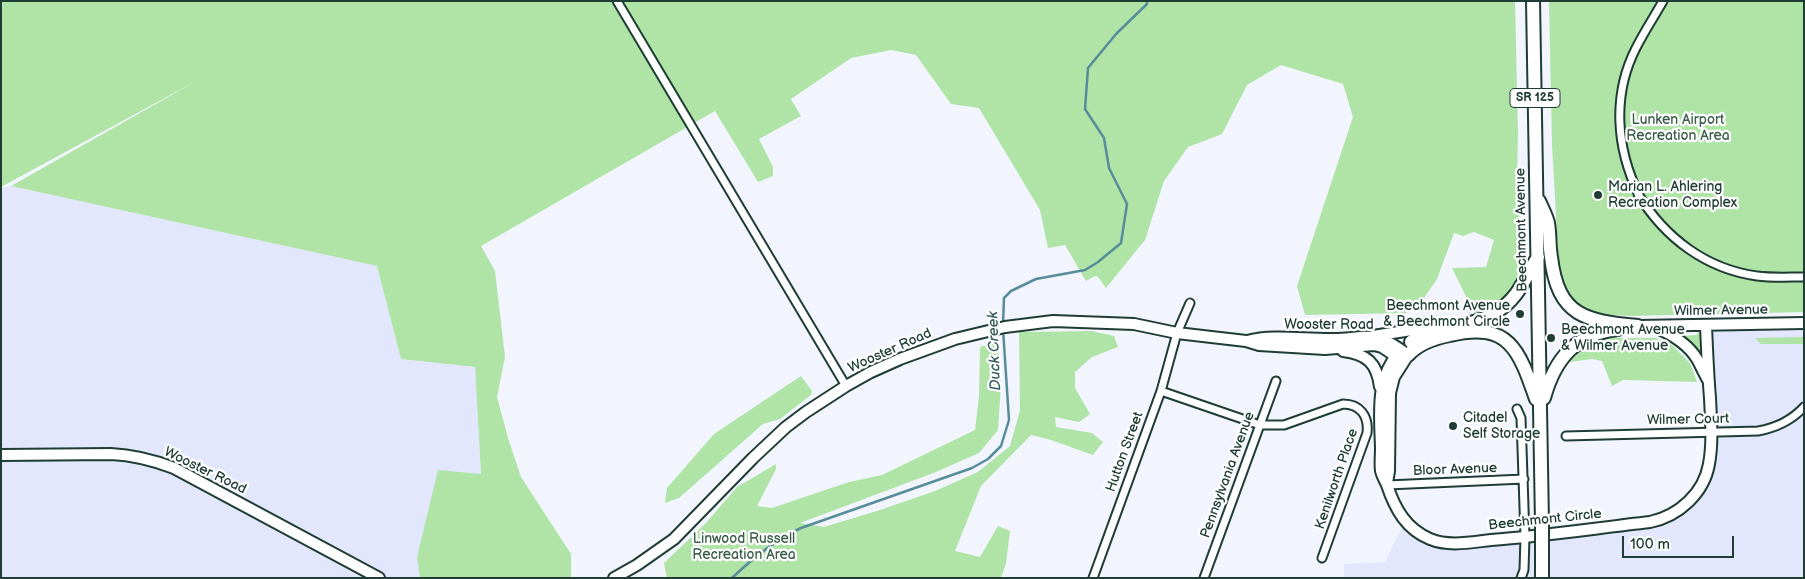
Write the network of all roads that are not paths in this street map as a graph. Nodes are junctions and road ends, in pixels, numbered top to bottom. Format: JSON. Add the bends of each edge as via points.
{"nodes":[{"id":1,"x":617,"y":1,"type":"edge"},
{"id":2,"x":1533,"y":1,"type":"edge"},
{"id":3,"x":1663,"y":1,"type":"edge"},
{"id":4,"x":1536,"y":194,"type":"junction"},
{"id":5,"x":1538,"y":257,"type":"junction"},
{"id":6,"x":1804,"y":277,"type":"edge"},
{"id":7,"x":1190,"y":303,"type":"dead end"},
{"id":8,"x":1804,"y":323,"type":"edge"},
{"id":9,"x":1638,"y":326,"type":"junction"},
{"id":10,"x":1654,"y":326,"type":"junction"},
{"id":11,"x":1706,"y":326,"type":"junction"},
{"id":12,"x":1430,"y":330,"type":"junction"},
{"id":13,"x":1177,"y":333,"type":"junction"},
{"id":14,"x":1369,"y":336,"type":"junction"},
{"id":15,"x":1246,"y":341,"type":"junction"},
{"id":16,"x":1325,"y":348,"type":"junction"},
{"id":17,"x":1402,"y":355,"type":"junction"},
{"id":18,"x":1709,"y":380,"type":"junction"},
{"id":19,"x":1276,"y":381,"type":"dead end"},
{"id":20,"x":846,"y":386,"type":"junction"},
{"id":21,"x":1161,"y":391,"type":"junction"},
{"id":22,"x":1380,"y":392,"type":"junction"},
{"id":23,"x":1804,"y":406,"type":"edge"},
{"id":24,"x":1517,"y":409,"type":"dead end"},
{"id":25,"x":1540,"y":411,"type":"junction"},
{"id":26,"x":1260,"y":425,"type":"junction"},
{"id":27,"x":1712,"y":433,"type":"junction"},
{"id":28,"x":1566,"y":436,"type":"dead end"},
{"id":29,"x":1,"y":455,"type":"edge"},
{"id":30,"x":1524,"y":479,"type":"junction"},
{"id":31,"x":1387,"y":485,"type":"junction"},
{"id":32,"x":1525,"y":537,"type":"junction"},
{"id":33,"x":1322,"y":558,"type":"dead end"},
{"id":34,"x":379,"y":578,"type":"edge"},
{"id":35,"x":614,"y":578,"type":"edge"},
{"id":36,"x":1093,"y":578,"type":"edge"},
{"id":37,"x":1204,"y":578,"type":"edge"},
{"id":38,"x":1521,"y":578,"type":"edge"},
{"id":39,"x":1542,"y":578,"type":"edge"}],
"edges":[{"from":1,"to":20,"type":"street"},
{"from":2,"to":4,"type":"highway","name":"Beechmont Avenue","number":"SR 125"},
{"from":3,"to":6,"type":"street","via":[[1630,61],[1620,106],[1623,151],[1639,194],[1665,230],[1693,253],[1739,273],[1759,277]]},
{"from":4,"to":5,"type":"highway","name":"Beechmont Avenue","number":"SR 125"},
{"from":4,"to":9,"type":"highway","via":[[1548,222],[1556,287],[1567,304],[1583,316],[1603,323]]},
{"from":5,"to":12,"type":"highway","via":[[1517,293],[1505,306],[1467,324]]},
{"from":5,"to":25,"type":"highway","name":"Beechmont Avenue","number":"SR 125"},
{"from":7,"to":13,"type":"street"},
{"from":8,"to":11,"type":"street","name":"Wilmer Avenue"},
{"from":9,"to":10,"type":"street","name":"Wilmer Avenue"},
{"from":9,"to":25,"type":"highway","via":[[1604,331],[1580,340],[1548,382]]},
{"from":10,"to":11,"type":"street","name":"Wilmer Avenue"},
{"from":10,"to":18,"type":"street","via":[[1671,334],[1689,349]]},
{"from":11,"to":18,"type":"street","name":"Beechmont Circle"},
{"from":12,"to":14,"type":"street"},
{"from":12,"to":17,"type":"highway","via":[[1415,339]]},
{"from":13,"to":15,"type":"street","name":"Wooster Road"},
{"from":13,"to":20,"type":"street","name":"Wooster Road","via":[[1134,324],[1036,323],[981,332],[938,345],[900,359]]},
{"from":13,"to":21,"type":"street","name":"Hutton Street"},
{"from":14,"to":15,"type":"street","name":"Wooster Road","via":[[1335,339],[1262,337]]},
{"from":14,"to":17,"type":"street","name":"Wooster Road","via":[[1382,339]]},
{"from":15,"to":16,"type":"street","name":"Wooster Road","via":[[1259,345]]},
{"from":16,"to":17,"type":"street","name":"Wooster Road","via":[[1374,345]]},
{"from":16,"to":22,"type":"street","via":[[1363,356],[1379,376]]},
{"from":17,"to":22,"type":"street","name":"Beechmont Circle","via":[[1384,375]]},
{"from":17,"to":25,"type":"highway","via":[[1438,338],[1474,331],[1489,332],[1516,351],[1524,363]]},
{"from":17,"to":31,"type":"street","via":[[1390,393]]},
{"from":18,"to":27,"type":"street","name":"Beechmont Circle"},
{"from":19,"to":26,"type":"street","name":"Pennsylvania Avenue"},
{"from":20,"to":35,"type":"street","name":"Wooster Road","via":[[786,427],[674,539],[638,566]]},
{"from":21,"to":26,"type":"street"},
{"from":21,"to":36,"type":"street","name":"Hutton Street"},
{"from":22,"to":31,"type":"street","name":"Beechmont Circle","via":[[1381,470]]},
{"from":23,"to":27,"type":"street","name":"Wilmer Court","via":[[1785,422],[1765,430]]},
{"from":24,"to":30,"type":"street","via":[[1521,418]]},
{"from":25,"to":39,"type":"highway","name":"Beechmont Avenue","number":"SR 125","bridge":true},
{"from":26,"to":33,"type":"street","name":"Kenilworth Place","via":[[1284,425],[1345,404],[1365,414],[1368,433]]},
{"from":26,"to":37,"type":"street","name":"Pennsylvania Avenue"},
{"from":27,"to":28,"type":"street","name":"Wilmer Court"},
{"from":27,"to":32,"type":"street","name":"Beechmont Circle","via":[[1709,465],[1698,491],[1675,512],[1650,522]]},
{"from":29,"to":34,"type":"street","name":"Wooster Road","via":[[111,454],[138,456],[158,462]]},
{"from":30,"to":31,"type":"street","name":"Bloor Avenue"},
{"from":30,"to":32,"type":"street"},
{"from":31,"to":32,"type":"street","name":"Beechmont Circle","via":[[1401,517],[1412,528],[1440,543]]},
{"from":32,"to":38,"type":"street"}]}
